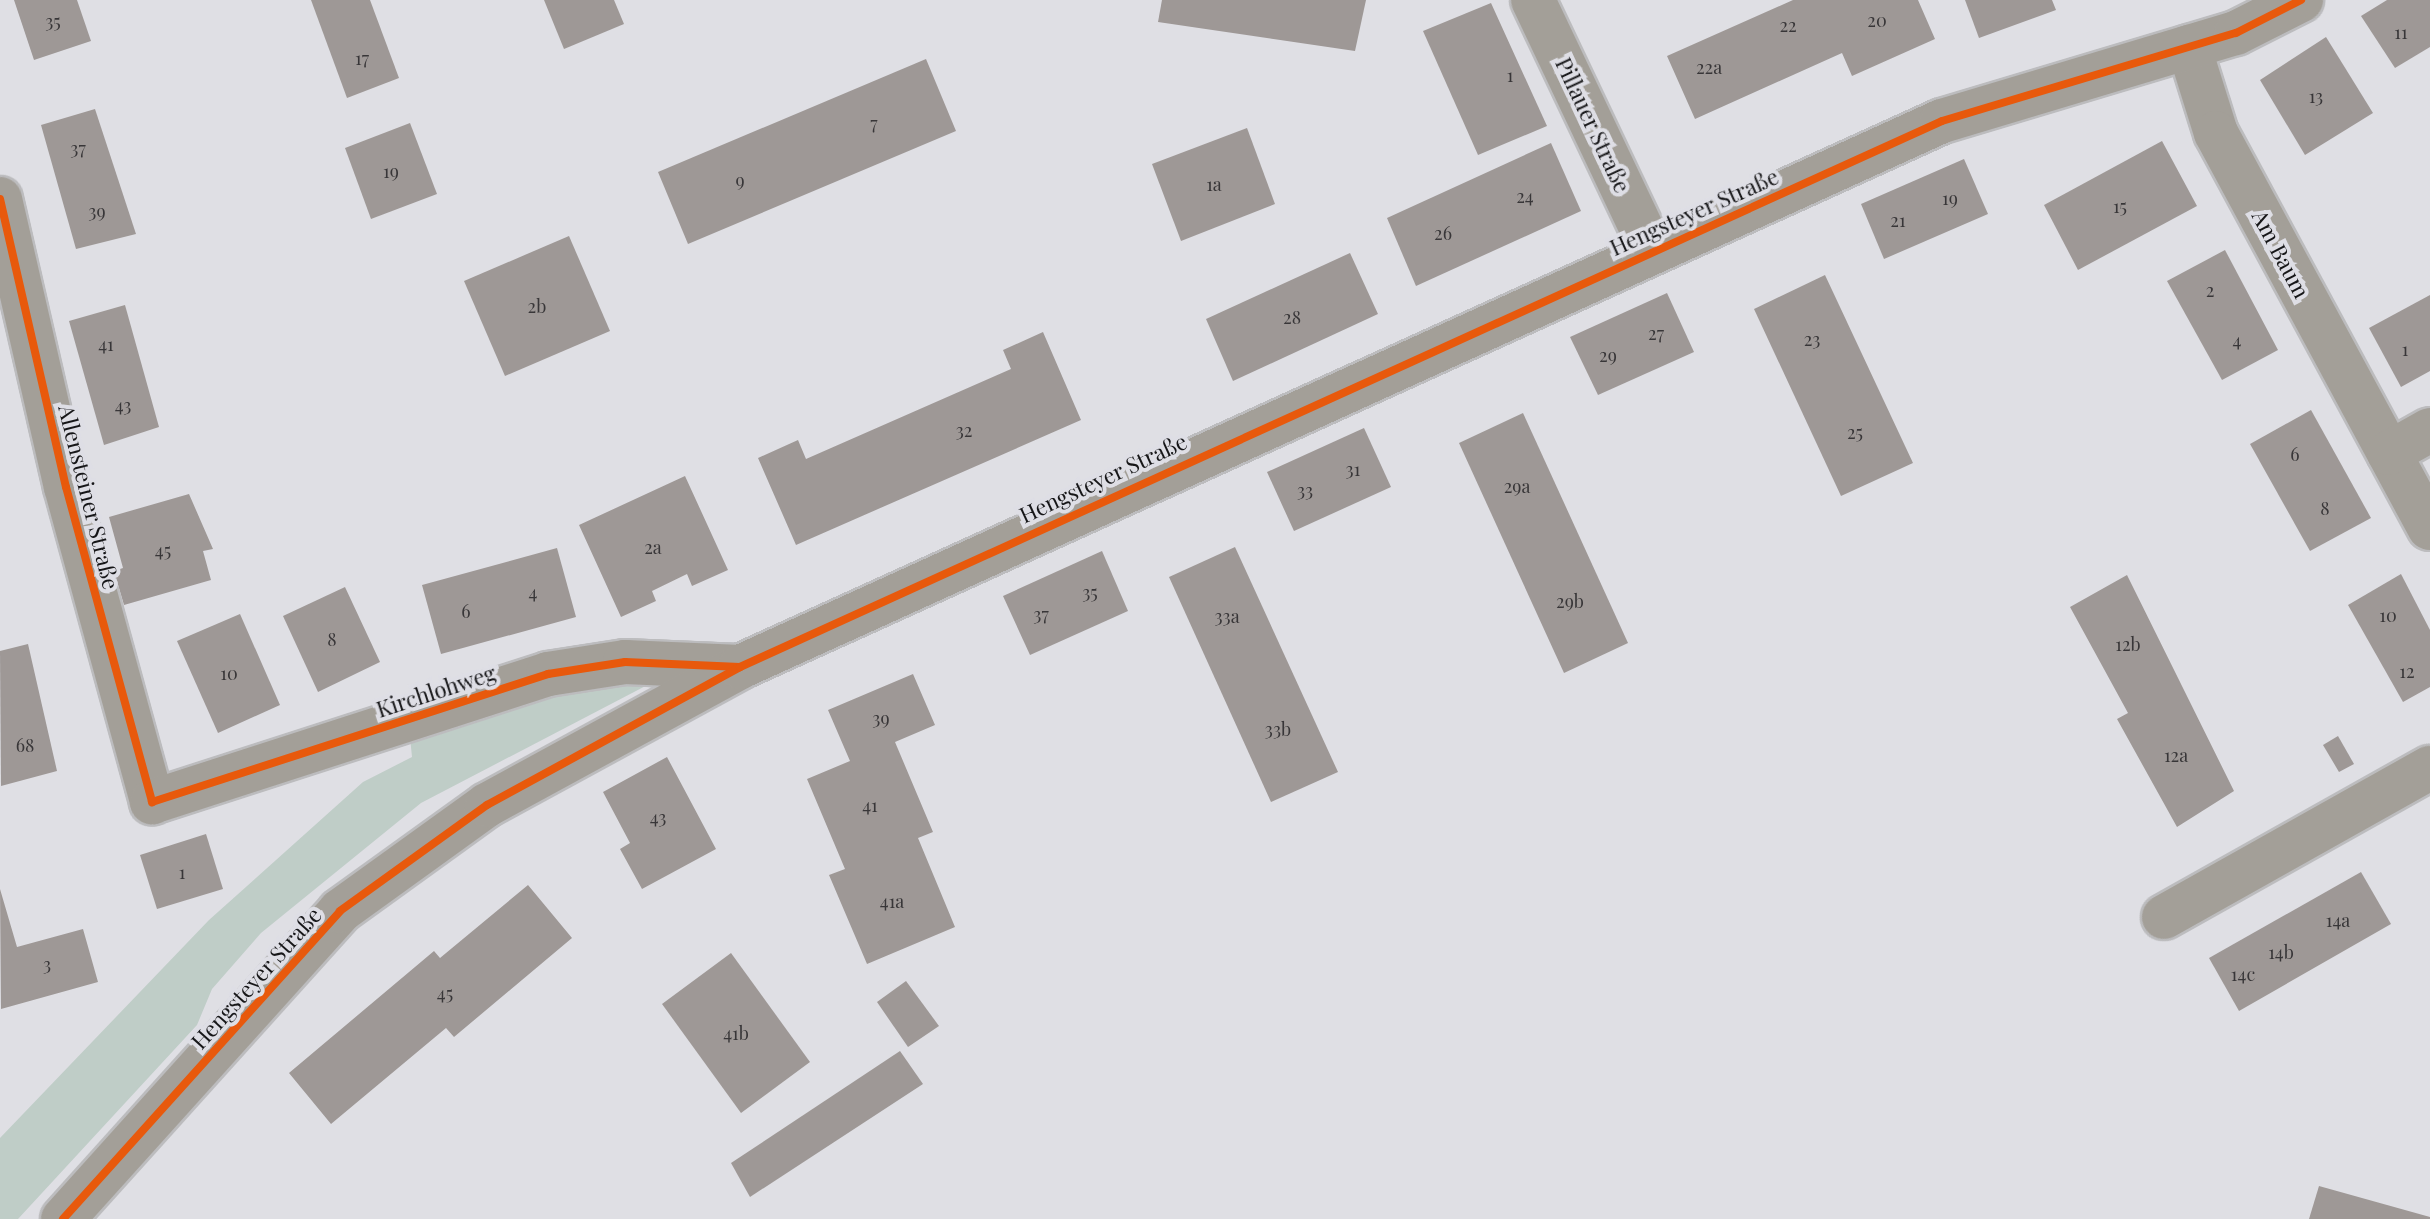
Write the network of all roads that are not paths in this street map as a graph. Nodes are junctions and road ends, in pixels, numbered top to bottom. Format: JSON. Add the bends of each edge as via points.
{"nodes":[{"id":1,"x":1533,"y":0,"type":"edge"},
{"id":2,"x":2301,"y":0,"type":"edge"},
{"id":3,"x":2230,"y":16,"type":"edge"},
{"id":4,"x":2189,"y":47,"type":"junction"},
{"id":5,"x":0,"y":199,"type":"edge"},
{"id":6,"x":1652,"y":251,"type":"junction"},
{"id":7,"x":2430,"y":430,"type":"edge"},
{"id":8,"x":2389,"y":453,"type":"junction"},
{"id":9,"x":2430,"y":528,"type":"edge"},
{"id":10,"x":740,"y":667,"type":"junction"},
{"id":11,"x":2430,"y":768,"type":"edge"},
{"id":12,"x":152,"y":802,"type":"joint"},
{"id":13,"x":2164,"y":917,"type":"dead end"},
{"id":14,"x":63,"y":1219,"type":"edge"}],
"edges":[{"from":1,"to":6,"type":"street","name":"Pillauer Straße"},
{"from":2,"to":3,"type":"street","name":"Hengsteyer Straße"},
{"from":3,"to":4,"type":"street","name":"Hengsteyer Straße"},
{"from":4,"to":6,"type":"street","name":"Hengsteyer Straße","via":[[1985,104]]},
{"from":4,"to":8,"type":"street","name":"Am Baum","via":[[2216,133]]},
{"from":5,"to":12,"type":"street","name":"Allensteiner Straße","via":[[66,487]]},
{"from":6,"to":10,"type":"street","name":"Hengsteyer Straße"},
{"from":7,"to":8,"type":"street"},
{"from":8,"to":9,"type":"street","name":"Am Baum"},
{"from":10,"to":12,"type":"street","name":"Kirchlohweg","via":[[625,662],[548,674]]},
{"from":10,"to":14,"type":"street","name":"Hengsteyer Straße","via":[[487,805],[340,911]]},
{"from":11,"to":13,"type":"street"}]}
